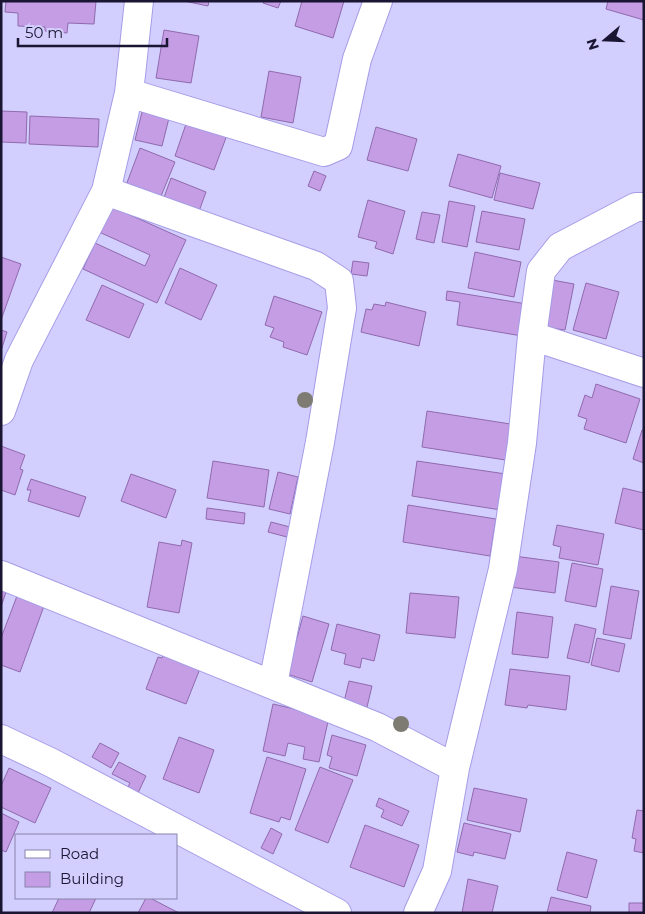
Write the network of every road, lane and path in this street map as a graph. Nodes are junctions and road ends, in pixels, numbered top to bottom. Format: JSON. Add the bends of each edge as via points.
{"nodes":[{"id":1,"x":139,"y":1,"type":"edge"},
{"id":2,"x":378,"y":1,"type":"edge"},
{"id":3,"x":129,"y":93,"type":"junction"},
{"id":4,"x":106,"y":191,"type":"junction"},
{"id":5,"x":644,"y":207,"type":"edge"},
{"id":6,"x":532,"y":336,"type":"junction"},
{"id":7,"x":644,"y":373,"type":"edge"},
{"id":8,"x":1,"y":411,"type":"edge"},
{"id":9,"x":1,"y":575,"type":"edge"},
{"id":10,"x":273,"y":684,"type":"junction"},
{"id":11,"x":1,"y":739,"type":"edge"},
{"id":12,"x":456,"y":768,"type":"junction"},
{"id":13,"x":337,"y":913,"type":"edge"},
{"id":14,"x":418,"y":913,"type":"edge"}],
"edges":[{"from":1,"to":3,"type":"street"},
{"from":2,"to":3,"type":"street","via":[[357,59],[338,146],[324,152]]},
{"from":3,"to":4,"type":"street"},
{"from":4,"to":8,"type":"street","via":[[19,360]]},
{"from":4,"to":10,"type":"street","via":[[316,266],[339,282],[342,308],[320,442]]},
{"from":5,"to":6,"type":"street","via":[[636,207],[560,247],[541,271]]},
{"from":6,"to":7,"type":"street"},
{"from":6,"to":12,"type":"street","via":[[522,443],[504,569]]},
{"from":9,"to":10,"type":"street"},
{"from":10,"to":12,"type":"street","via":[[377,727]]},
{"from":11,"to":13,"type":"street"},
{"from":12,"to":14,"type":"street","via":[[437,871]]}]}
